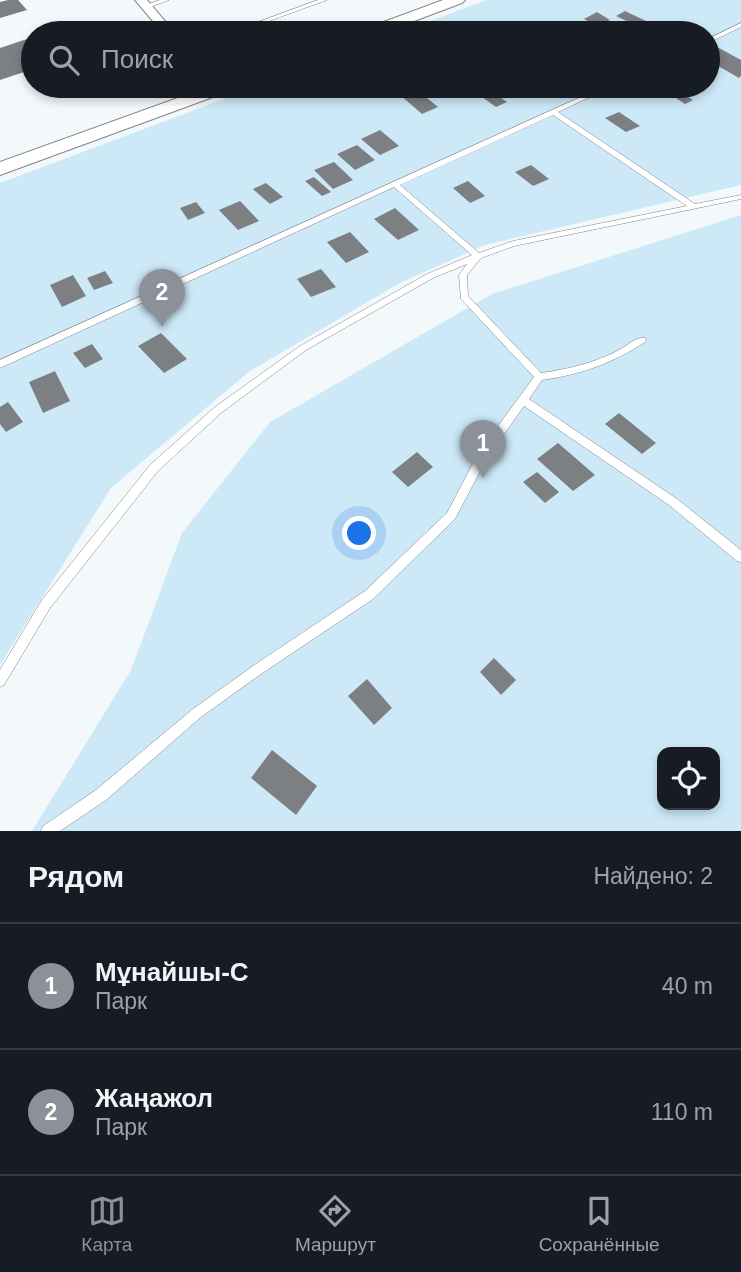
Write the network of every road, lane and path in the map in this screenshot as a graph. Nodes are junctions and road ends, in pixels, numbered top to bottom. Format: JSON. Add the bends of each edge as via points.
{"nodes":[{"id":1,"x":166,"y":0,"type":"edge"},
{"id":2,"x":324,"y":0,"type":"edge"},
{"id":3,"x":457,"y":0,"type":"edge"},
{"id":4,"x":144,"y":3,"type":"edge"},
{"id":5,"x":159,"y":21,"type":"edge"},
{"id":6,"x":265,"y":21,"type":"edge"},
{"id":7,"x":400,"y":21,"type":"edge"},
{"id":8,"x":741,"y":25,"type":"edge"},
{"id":9,"x":720,"y":35,"type":"edge"},
{"id":10,"x":189,"y":98,"type":"edge"},
{"id":11,"x":584,"y":98,"type":"edge"},
{"id":12,"x":553,"y":112,"type":"junction"},
{"id":13,"x":0,"y":169,"type":"edge"},
{"id":14,"x":395,"y":184,"type":"junction"},
{"id":15,"x":741,"y":197,"type":"edge"},
{"id":16,"x":694,"y":207,"type":"junction"},
{"id":17,"x":478,"y":256,"type":"junction"},
{"id":18,"x":642,"y":340,"type":"dead end"},
{"id":19,"x":0,"y":364,"type":"edge"},
{"id":20,"x":539,"y":377,"type":"junction"},
{"id":21,"x":523,"y":400,"type":"junction"},
{"id":22,"x":741,"y":557,"type":"edge"},
{"id":23,"x":0,"y":681,"type":"edge"},
{"id":24,"x":48,"y":831,"type":"edge"}],
"edges":[{"from":1,"to":4,"type":"lane"},
{"from":2,"to":6,"type":"lane"},
{"from":3,"to":7,"type":"street"},
{"from":4,"to":5,"type":"street"},
{"from":8,"to":9,"type":"lane"},
{"from":10,"to":13,"type":"street"},
{"from":11,"to":12,"type":"lane"},
{"from":12,"to":14,"type":"lane"},
{"from":12,"to":16,"type":"lane"},
{"from":14,"to":17,"type":"lane"},
{"from":14,"to":19,"type":"lane"},
{"from":15,"to":16,"type":"lane"},
{"from":16,"to":17,"type":"lane","via":[[513,244]]},
{"from":17,"to":20,"type":"lane","via":[[463,275],[464,297]]},
{"from":17,"to":23,"type":"lane","via":[[430,276],[303,348],[218,410],[154,468],[46,604]]},
{"from":18,"to":20,"type":"lane","via":[[611,360],[580,371]]},
{"from":20,"to":21,"type":"lane"},
{"from":21,"to":22,"type":"lane","via":[[673,502]]},
{"from":21,"to":24,"type":"lane","via":[[483,455],[451,516],[369,595],[217,699],[101,795]]}]}
